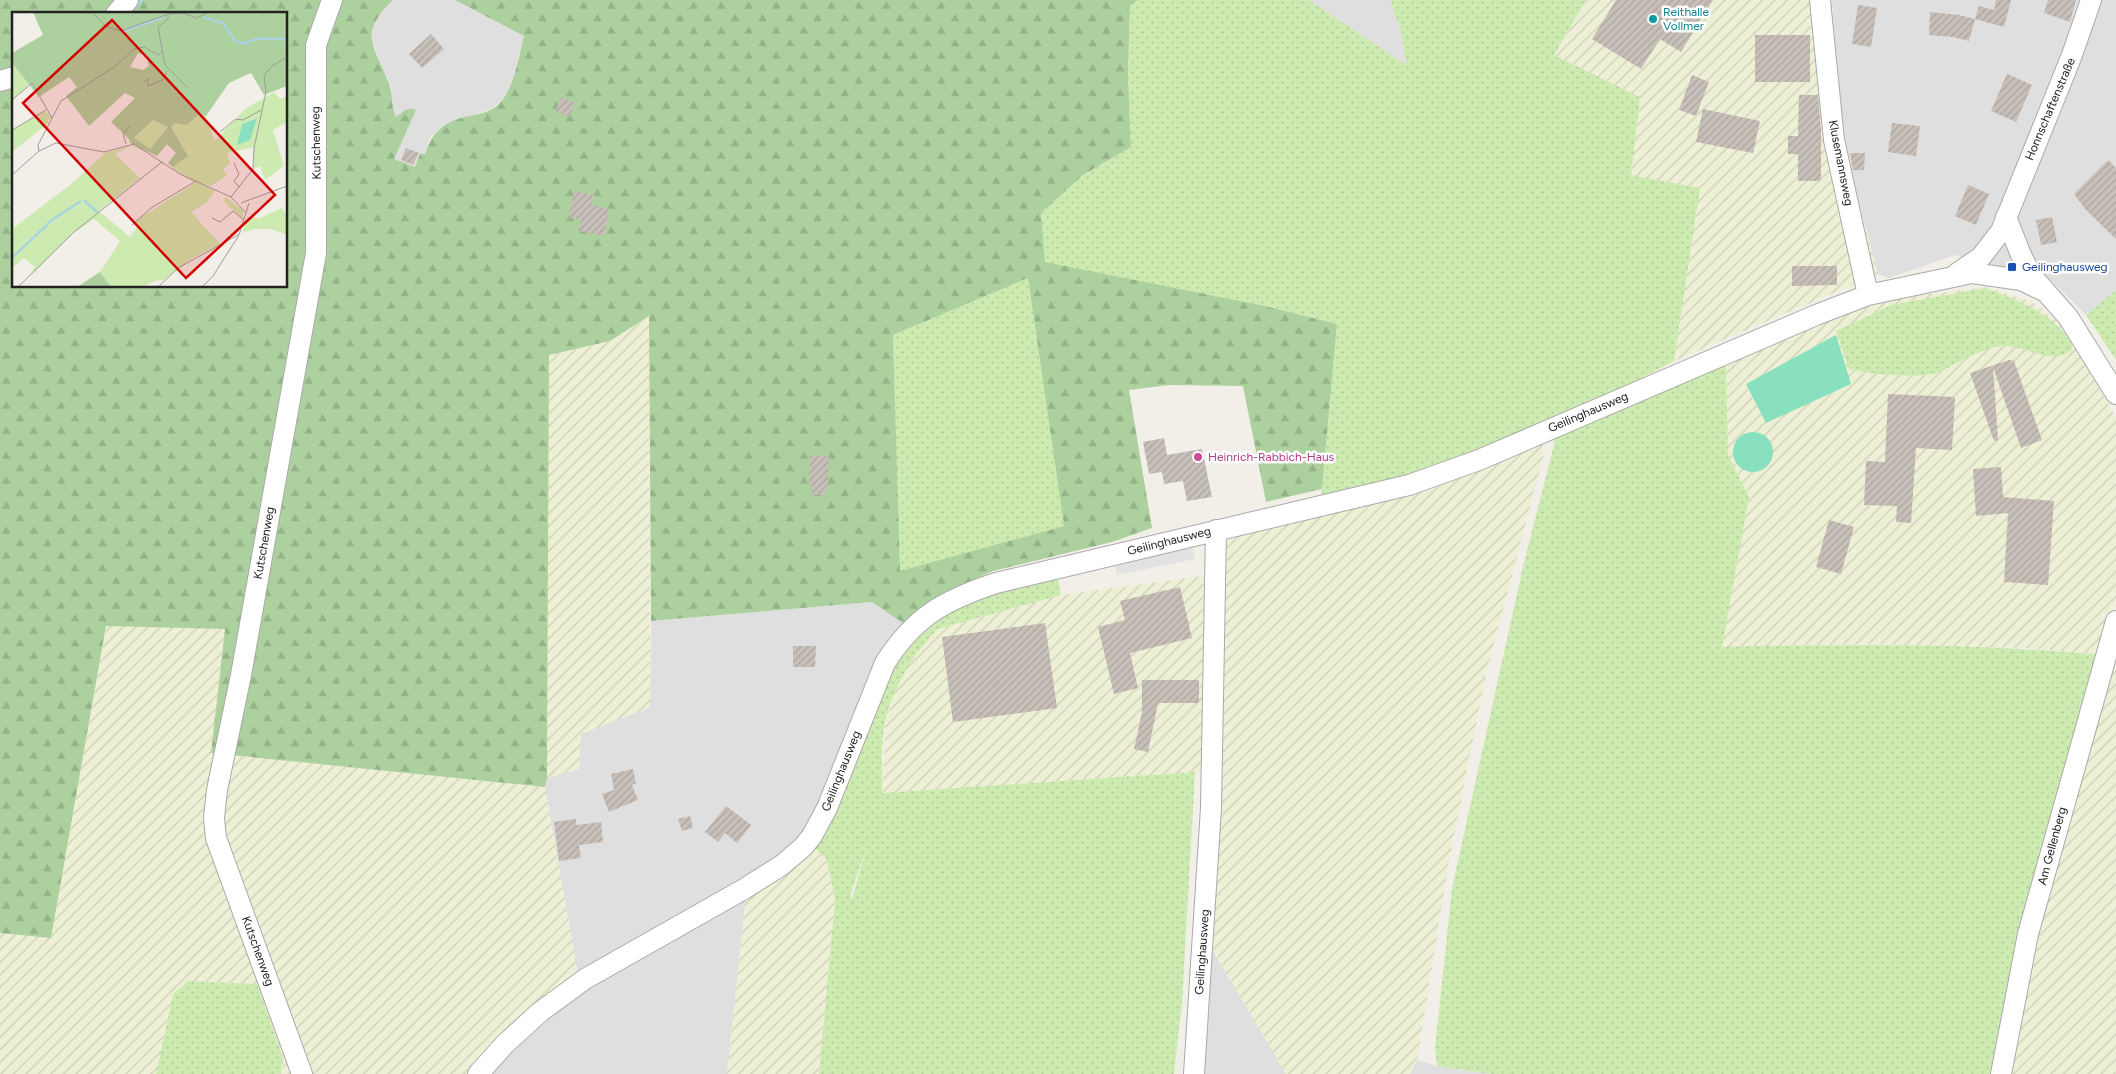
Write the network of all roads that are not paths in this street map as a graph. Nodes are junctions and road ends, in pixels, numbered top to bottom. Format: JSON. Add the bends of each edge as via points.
{"nodes":[{"id":1,"x":128,"y":0,"type":"edge"},
{"id":2,"x":332,"y":0,"type":"edge"},
{"id":3,"x":1820,"y":0,"type":"edge"},
{"id":4,"x":2091,"y":0,"type":"edge"},
{"id":5,"x":118,"y":12,"type":"edge"},
{"id":6,"x":2006,"y":217,"type":"junction"},
{"id":7,"x":1991,"y":246,"type":"joint"},
{"id":8,"x":1954,"y":275,"type":"junction"},
{"id":9,"x":2046,"y":292,"type":"junction"},
{"id":10,"x":1868,"y":296,"type":"junction"},
{"id":11,"x":2116,"y":394,"type":"edge"},
{"id":12,"x":1216,"y":530,"type":"junction"},
{"id":13,"x":2116,"y":621,"type":"edge"},
{"id":14,"x":302,"y":1074,"type":"edge"},
{"id":15,"x":478,"y":1074,"type":"edge"},
{"id":16,"x":1194,"y":1074,"type":"edge"},
{"id":17,"x":2001,"y":1074,"type":"edge"}],
"edges":[{"from":1,"to":5,"type":"street"},
{"from":2,"to":14,"type":"street","name":"Kutschenweg","via":[[316,45],[316,253],[214,818],[216,838]]},
{"from":3,"to":10,"type":"street","name":"Klusemannsweg","via":[[1834,140]]},
{"from":4,"to":6,"type":"street","name":"Honnschaftenstraße"},
{"from":6,"to":7,"type":"street","name":"Honnschaftenstraße"},
{"from":6,"to":9,"type":"street","via":[[2021,255]]},
{"from":7,"to":8,"type":"street","name":"Geilinghausweg"},
{"from":8,"to":9,"type":"street","name":"Geilinghausweg","via":[[1987,274],[2021,280]]},
{"from":8,"to":10,"type":"street","name":"Geilinghausweg"},
{"from":9,"to":11,"type":"street","via":[[2068,317]]},
{"from":10,"to":12,"type":"street","name":"Geilinghausweg","via":[[1816,315],[1479,460],[1409,485]]},
{"from":12,"to":15,"type":"street","name":"Geilinghausweg","via":[[996,583],[937,607],[920,620],[886,663],[827,808],[803,847],[744,889],[585,979],[540,1012]]},
{"from":12,"to":16,"type":"street","name":"Geilinghausweg","via":[[1211,808]]},
{"from":13,"to":17,"type":"street","name":"Am Gellenberg","via":[[2028,934]]}]}
